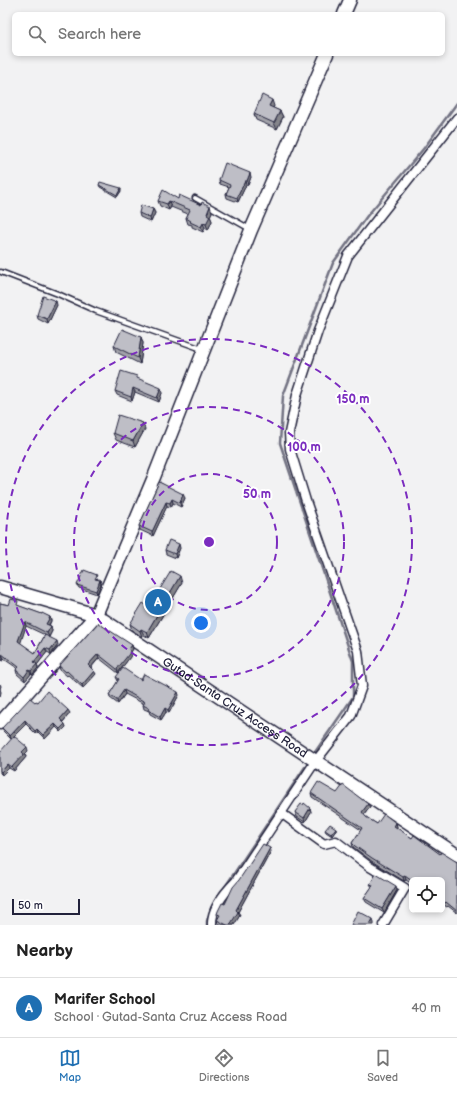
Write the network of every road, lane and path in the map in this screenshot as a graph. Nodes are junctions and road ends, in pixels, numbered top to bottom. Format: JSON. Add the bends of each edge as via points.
{"nodes":[{"id":1,"x":350,"y":0,"type":"edge"},
{"id":2,"x":345,"y":12,"type":"edge"},
{"id":3,"x":326,"y":56,"type":"edge"},
{"id":4,"x":457,"y":118,"type":"edge"},
{"id":5,"x":195,"y":198,"type":"dead end"},
{"id":6,"x":251,"y":230,"type":"junction"},
{"id":7,"x":1,"y":272,"type":"edge"},
{"id":8,"x":204,"y":350,"type":"junction"},
{"id":9,"x":0,"y":587,"type":"edge"},
{"id":10,"x":96,"y":615,"type":"junction"},
{"id":11,"x":0,"y":724,"type":"edge"},
{"id":12,"x":315,"y":762,"type":"junction"},
{"id":13,"x":281,"y":813,"type":"junction"},
{"id":14,"x":457,"y":855,"type":"edge"},
{"id":15,"x":212,"y":925,"type":"edge"},
{"id":16,"x":383,"y":925,"type":"edge"}],
"edges":[{"from":1,"to":2,"type":"street"},
{"from":3,"to":6,"type":"street"},
{"from":4,"to":12,"type":"street","via":[[348,256],[318,331],[297,395],[289,433],[290,449],[358,651],[362,686],[351,716]]},
{"from":5,"to":6,"type":"lane"},
{"from":6,"to":8,"type":"street"},
{"from":7,"to":8,"type":"lane","via":[[96,311]]},
{"from":8,"to":10,"type":"street"},
{"from":9,"to":10,"type":"street","name":"Gutad-Santa Cruz Access Road"},
{"from":10,"to":11,"type":"street"},
{"from":10,"to":12,"type":"street","name":"Gutad-Santa Cruz Access Road"},
{"from":12,"to":13,"type":"street"},
{"from":12,"to":14,"type":"street","name":"Gutad-Santa Cruz Access Road"},
{"from":13,"to":15,"type":"street","via":[[236,881],[227,890],[215,910]]},
{"from":13,"to":16,"type":"street","via":[[324,844],[336,841],[365,864],[405,888]]}]}
